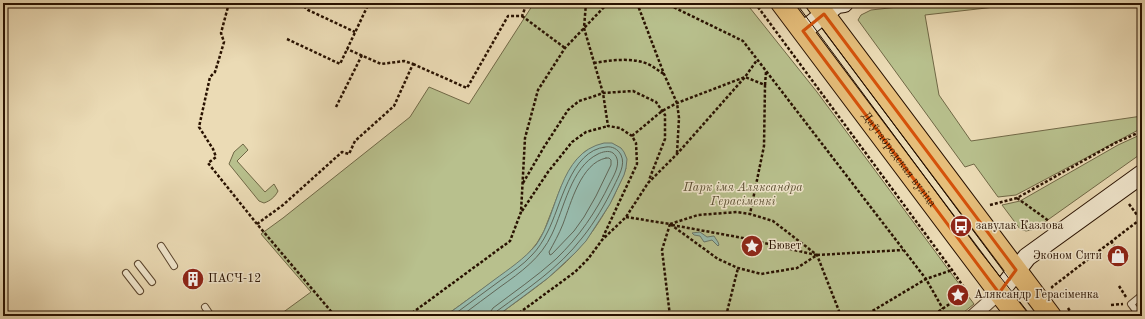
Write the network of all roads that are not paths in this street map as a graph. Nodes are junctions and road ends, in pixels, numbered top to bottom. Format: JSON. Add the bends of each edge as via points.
{"nodes":[{"id":1,"x":781,"y":3,"type":"edge"},
{"id":2,"x":844,"y":3,"type":"edge"},
{"id":3,"x":820,"y":8,"type":"edge"},
{"id":4,"x":803,"y":31,"type":"junction"},
{"id":5,"x":1142,"y":174,"type":"edge"},
{"id":6,"x":161,"y":246,"type":"dead end"},
{"id":7,"x":138,"y":264,"type":"dead end"},
{"id":8,"x":174,"y":266,"type":"dead end"},
{"id":9,"x":1016,"y":270,"type":"junction"},
{"id":10,"x":126,"y":273,"type":"dead end"},
{"id":11,"x":152,"y":282,"type":"dead end"},
{"id":12,"x":140,"y":291,"type":"dead end"},
{"id":13,"x":999,"y":293,"type":"junction"},
{"id":14,"x":1142,"y":295,"type":"edge"},
{"id":15,"x":204,"y":307,"type":"dead end"},
{"id":16,"x":211,"y":316,"type":"edge"},
{"id":17,"x":973,"y":316,"type":"edge"},
{"id":18,"x":1017,"y":316,"type":"edge"},
{"id":19,"x":1051,"y":316,"type":"edge"},
{"id":20,"x":1140,"y":316,"type":"edge"}],
"edges":[{"from":1,"to":4,"type":"main road","name":"Даўгабродская вуліца"},
{"from":2,"to":3,"type":"main road"},
{"from":3,"to":4,"type":"main road"},
{"from":3,"to":9,"type":"main road"},
{"from":4,"to":13,"type":"main road","name":"Даўгабродская вуліца"},
{"from":5,"to":9,"type":"main road","via":[[1026,257]]},
{"from":6,"to":8,"type":"lane"},
{"from":7,"to":11,"type":"lane"},
{"from":9,"to":13,"type":"main road"},
{"from":9,"to":19,"type":"main road"},
{"from":10,"to":12,"type":"lane"},
{"from":13,"to":17,"type":"street"},
{"from":13,"to":18,"type":"main road","name":"Даўгабродская вуліца"},
{"from":14,"to":20,"type":"lane","via":[[1131,304]]},
{"from":15,"to":16,"type":"lane"}]}
